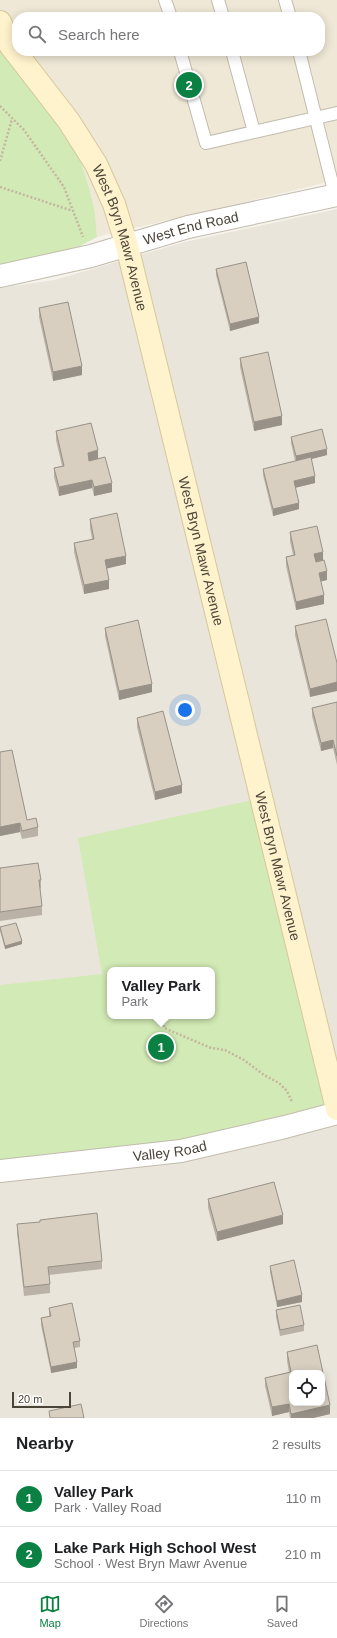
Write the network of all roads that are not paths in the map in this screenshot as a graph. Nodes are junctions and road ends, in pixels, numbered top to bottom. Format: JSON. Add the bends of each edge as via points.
{"nodes":[{"id":1,"x":166,"y":0,"type":"edge"},
{"id":2,"x":218,"y":0,"type":"edge"},
{"id":3,"x":285,"y":0,"type":"edge"},
{"id":4,"x":170,"y":12,"type":"edge"},
{"id":5,"x":222,"y":12,"type":"edge"},
{"id":6,"x":289,"y":12,"type":"edge"},
{"id":7,"x":0,"y":22,"type":"edge"},
{"id":8,"x":5,"y":47,"type":"edge"},
{"id":9,"x":12,"y":55,"type":"edge"},
{"id":10,"x":13,"y":56,"type":"edge"},
{"id":11,"x":181,"y":56,"type":"edge"},
{"id":12,"x":233,"y":56,"type":"edge"},
{"id":13,"x":299,"y":56,"type":"edge"},
{"id":14,"x":337,"y":113,"type":"edge"},
{"id":15,"x":316,"y":118,"type":"junction"},
{"id":16,"x":254,"y":132,"type":"junction"},
{"id":17,"x":336,"y":195,"type":"edge"},
{"id":18,"x":127,"y":246,"type":"junction"},
{"id":19,"x":0,"y":276,"type":"edge"},
{"id":20,"x":337,"y":1109,"type":"edge"},
{"id":21,"x":337,"y":1113,"type":"edge"},
{"id":22,"x":0,"y":1171,"type":"edge"}],
"edges":[{"from":1,"to":4,"type":"lane"},
{"from":2,"to":5,"type":"lane"},
{"from":3,"to":6,"type":"lane"},
{"from":7,"to":8,"type":"street","name":"West Bryn Mawr Avenue"},
{"from":8,"to":9,"type":"street","name":"West Bryn Mawr Avenue"},
{"from":10,"to":18,"type":"street","name":"West Bryn Mawr Avenue","via":[[68,120],[96,164],[114,204]]},
{"from":11,"to":16,"type":"lane","via":[[206,143]]},
{"from":12,"to":16,"type":"lane"},
{"from":13,"to":15,"type":"lane"},
{"from":14,"to":15,"type":"lane"},
{"from":15,"to":16,"type":"lane"},
{"from":15,"to":17,"type":"lane"},
{"from":17,"to":18,"type":"street","name":"West End Road","via":[[188,227]]},
{"from":18,"to":19,"type":"street","name":"West End Road"},
{"from":18,"to":20,"type":"street","name":"West Bryn Mawr Avenue"},
{"from":21,"to":22,"type":"street","name":"Valley Road","via":[[180,1151]]}]}
